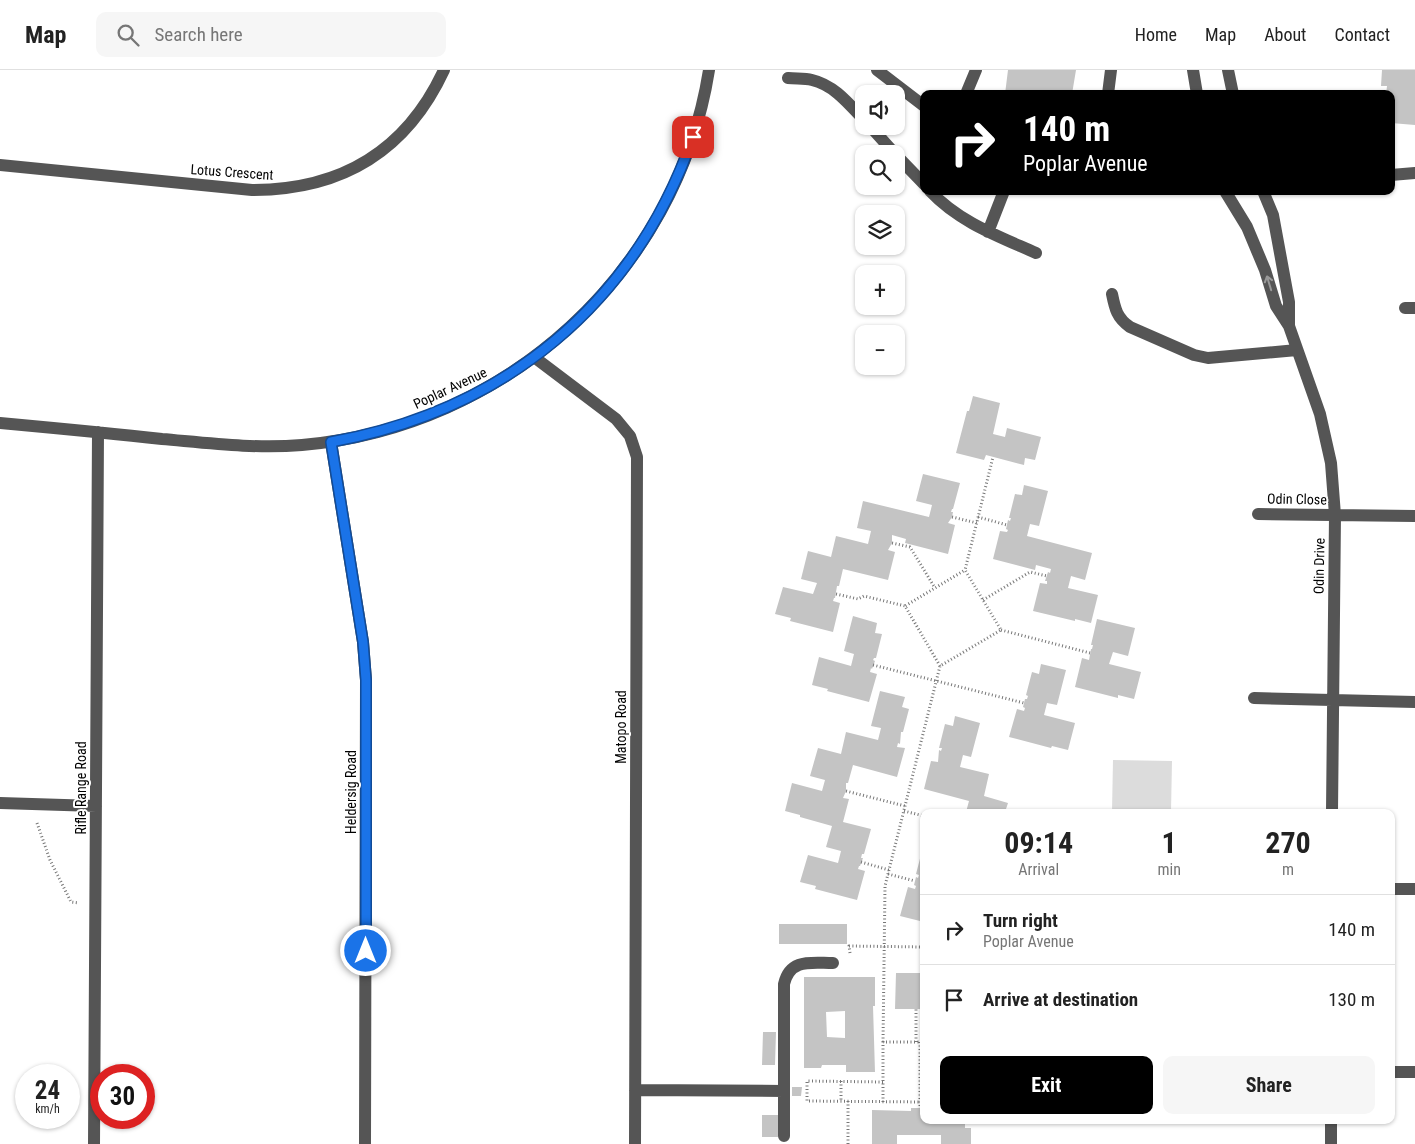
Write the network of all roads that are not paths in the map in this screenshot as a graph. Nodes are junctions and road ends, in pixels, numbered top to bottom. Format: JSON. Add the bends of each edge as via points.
{"nodes":[{"id":1,"x":444,"y":70,"type":"edge"},
{"id":2,"x":709,"y":70,"type":"edge"},
{"id":3,"x":877,"y":70,"type":"edge"},
{"id":4,"x":976,"y":70,"type":"edge"},
{"id":5,"x":1111,"y":70,"type":"edge"},
{"id":6,"x":1193,"y":70,"type":"edge"},
{"id":7,"x":1228,"y":70,"type":"edge"},
{"id":8,"x":788,"y":78,"type":"dead end"},
{"id":9,"x":968,"y":90,"type":"edge"},
{"id":10,"x":1108,"y":90,"type":"edge"},
{"id":11,"x":1196,"y":90,"type":"edge"},
{"id":12,"x":1232,"y":90,"type":"edge"},
{"id":13,"x":920,"y":103,"type":"edge"},
{"id":14,"x":855,"y":111,"type":"edge"},
{"id":15,"x":878,"y":135,"type":"edge"},
{"id":16,"x":888,"y":145,"type":"edge"},
{"id":17,"x":905,"y":164,"type":"edge"},
{"id":18,"x":0,"y":165,"type":"edge"},
{"id":19,"x":1415,"y":173,"type":"edge"},
{"id":20,"x":1395,"y":176,"type":"edge"},
{"id":21,"x":920,"y":180,"type":"edge"},
{"id":22,"x":934,"y":195,"type":"edge"},
{"id":23,"x":1002,"y":195,"type":"edge"},
{"id":24,"x":1227,"y":195,"type":"edge"},
{"id":25,"x":1264,"y":195,"type":"edge"},
{"id":26,"x":988,"y":232,"type":"junction"},
{"id":27,"x":1036,"y":253,"type":"dead end"},
{"id":28,"x":1112,"y":294,"type":"dead end"},
{"id":29,"x":1289,"y":326,"type":"junction"},
{"id":30,"x":1297,"y":350,"type":"junction"},
{"id":31,"x":534,"y":357,"type":"junction"},
{"id":32,"x":0,"y":423,"type":"edge"},
{"id":33,"x":98,"y":432,"type":"junction"},
{"id":34,"x":331,"y":442,"type":"junction"},
{"id":35,"x":1258,"y":514,"type":"dead end"},
{"id":36,"x":1335,"y":515,"type":"junction"},
{"id":37,"x":1415,"y":516,"type":"edge"},
{"id":38,"x":1254,"y":698,"type":"dead end"},
{"id":39,"x":1333,"y":701,"type":"junction"},
{"id":40,"x":1415,"y":702,"type":"edge"},
{"id":41,"x":0,"y":803,"type":"edge"},
{"id":42,"x":96,"y":806,"type":"junction"},
{"id":43,"x":1332,"y":809,"type":"edge"},
{"id":44,"x":1395,"y":889,"type":"edge"},
{"id":45,"x":1415,"y":889,"type":"edge"},
{"id":46,"x":833,"y":963,"type":"road end"},
{"id":47,"x":1395,"y":1072,"type":"edge"},
{"id":48,"x":1415,"y":1072,"type":"edge"},
{"id":49,"x":635,"y":1090,"type":"junction"},
{"id":50,"x":784,"y":1091,"type":"junction"},
{"id":51,"x":1331,"y":1124,"type":"edge"},
{"id":52,"x":784,"y":1136,"type":"dead end"},
{"id":53,"x":94,"y":1144,"type":"edge"},
{"id":54,"x":365,"y":1144,"type":"edge"},
{"id":55,"x":635,"y":1144,"type":"edge"},
{"id":56,"x":1331,"y":1144,"type":"edge"}],
"edges":[{"from":1,"to":18,"type":"street","name":"Lotus Crescent","via":[[422,109],[390,144],[349,171],[302,187],[252,190]]},
{"from":2,"to":31,"type":"street","name":"Poplar Avenue","via":[[684,163],[646,236],[596,302]]},
{"from":3,"to":13,"type":"street"},
{"from":4,"to":9,"type":"street"},
{"from":5,"to":10,"type":"street"},
{"from":6,"to":11,"type":"street"},
{"from":7,"to":12,"type":"street"},
{"from":8,"to":14,"type":"street","via":[[812,80],[833,89]]},
{"from":15,"to":16,"type":"street"},
{"from":17,"to":21,"type":"street"},
{"from":19,"to":20,"type":"street"},
{"from":22,"to":26,"type":"street","via":[[949,210]]},
{"from":23,"to":26,"type":"street"},
{"from":29,"to":24,"type":"street","name":"Odin Drive","one_way":true,"via":[[1276,306],[1247,227]]},
{"from":25,"to":29,"type":"street","name":"Odin Drive","via":[[1272,215],[1288,302]]},
{"from":26,"to":27,"type":"street"},
{"from":28,"to":30,"type":"street","via":[[1121,321],[1194,355],[1208,358]]},
{"from":29,"to":30,"type":"street","name":"Odin Drive"},
{"from":30,"to":36,"type":"street","name":"Odin Drive","via":[[1326,437]]},
{"from":31,"to":34,"type":"street","name":"Poplar Avenue","via":[[488,388],[438,412],[385,430]]},
{"from":31,"to":49,"type":"street","name":"Matopo Road","via":[[616,419],[630,436],[637,457]]},
{"from":32,"to":33,"type":"street","name":"Poplar Avenue"},
{"from":33,"to":34,"type":"street","name":"Poplar Avenue","via":[[241,446]]},
{"from":33,"to":42,"type":"street","name":"Rifle Range Road"},
{"from":34,"to":54,"type":"street","name":"Heldersig Road","via":[[363,642],[366,680]]},
{"from":35,"to":36,"type":"street","name":"Odin Close"},
{"from":36,"to":37,"type":"street","name":"Odin Close"},
{"from":36,"to":39,"type":"street","name":"Odin Drive"},
{"from":38,"to":39,"type":"street"},
{"from":39,"to":40,"type":"street"},
{"from":39,"to":43,"type":"street","name":"Odin Drive"},
{"from":41,"to":42,"type":"street"},
{"from":42,"to":53,"type":"street","name":"Rifle Range Road"},
{"from":44,"to":45,"type":"street"},
{"from":46,"to":50,"type":"street","via":[[796,965],[786,976]]},
{"from":47,"to":48,"type":"street"},
{"from":49,"to":50,"type":"street"},
{"from":49,"to":55,"type":"street","name":"Matopo Road"},
{"from":50,"to":52,"type":"street"},
{"from":51,"to":56,"type":"street"}]}
